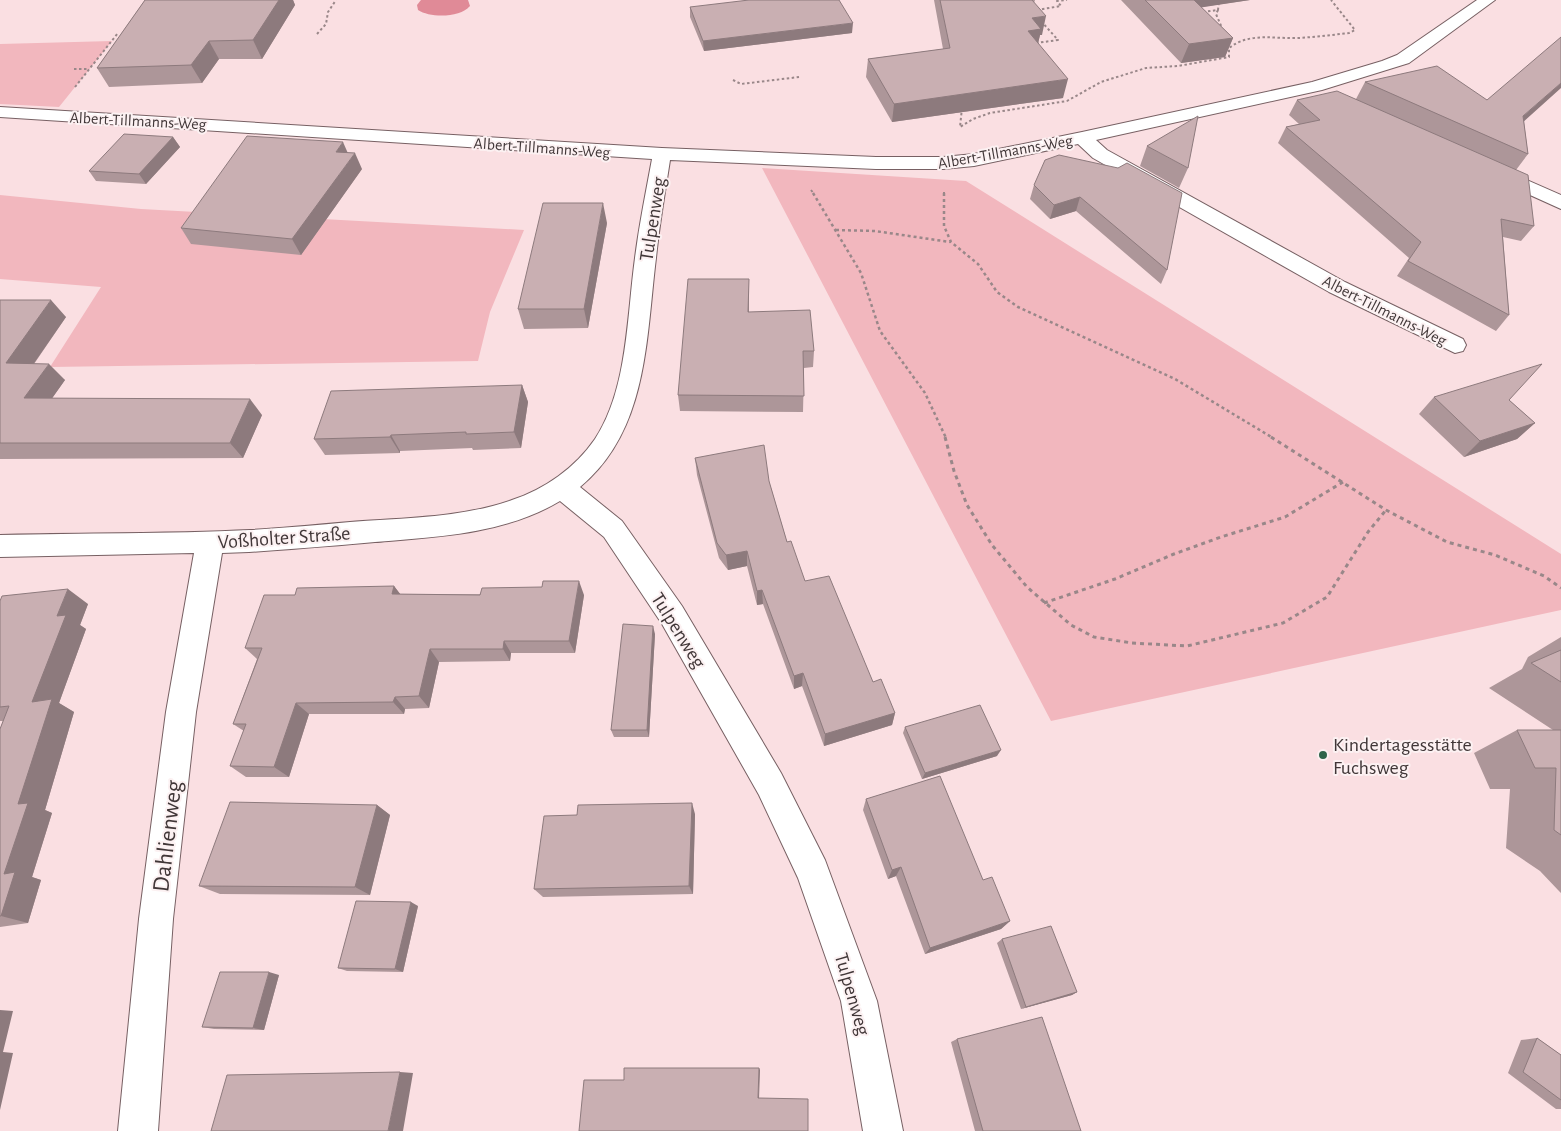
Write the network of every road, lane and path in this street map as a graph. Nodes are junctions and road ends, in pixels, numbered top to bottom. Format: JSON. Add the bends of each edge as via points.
{"nodes":[{"id":1,"x":336,"y":0,"type":"edge"},
{"id":2,"x":1067,"y":0,"type":"edge"},
{"id":3,"x":1219,"y":0,"type":"edge"},
{"id":4,"x":1331,"y":0,"type":"edge"},
{"id":5,"x":1486,"y":0,"type":"edge"},
{"id":6,"x":1056,"y":1,"type":"edge"},
{"id":7,"x":1218,"y":10,"type":"junction"},
{"id":8,"x":1032,"y":11,"type":"edge"},
{"id":9,"x":1200,"y":12,"type":"edge"},
{"id":10,"x":1038,"y":18,"type":"edge"},
{"id":11,"x":1223,"y":32,"type":"edge"},
{"id":12,"x":118,"y":33,"type":"dead end"},
{"id":13,"x":317,"y":34,"type":"dead end"},
{"id":14,"x":1227,"y":41,"type":"edge"},
{"id":15,"x":1033,"y":43,"type":"edge"},
{"id":16,"x":1229,"y":48,"type":"junction"},
{"id":17,"x":74,"y":69,"type":"dead end"},
{"id":18,"x":89,"y":69,"type":"junction"},
{"id":19,"x":799,"y":77,"type":"dead end"},
{"id":20,"x":733,"y":80,"type":"dead end"},
{"id":21,"x":1316,"y":86,"type":"junction"},
{"id":22,"x":1333,"y":98,"type":"edge"},
{"id":23,"x":962,"y":105,"type":"edge"},
{"id":24,"x":0,"y":112,"type":"edge"},
{"id":25,"x":53,"y":115,"type":"junction"},
{"id":26,"x":1082,"y":138,"type":"junction"},
{"id":27,"x":662,"y":154,"type":"junction"},
{"id":28,"x":791,"y":160,"type":"junction"},
{"id":29,"x":943,"y":163,"type":"junction"},
{"id":30,"x":1482,"y":167,"type":"edge"},
{"id":31,"x":1561,"y":203,"type":"edge"},
{"id":32,"x":836,"y":230,"type":"junction"},
{"id":33,"x":951,"y":242,"type":"junction"},
{"id":34,"x":1455,"y":345,"type":"dead end"},
{"id":35,"x":1343,"y":482,"type":"junction"},
{"id":36,"x":562,"y":488,"type":"junction"},
{"id":37,"x":1386,"y":510,"type":"junction"},
{"id":38,"x":210,"y":542,"type":"junction"},
{"id":39,"x":0,"y":546,"type":"edge"},
{"id":40,"x":1561,"y":588,"type":"edge"},
{"id":41,"x":1044,"y":603,"type":"junction"},
{"id":42,"x":138,"y":1131,"type":"edge"},
{"id":43,"x":883,"y":1131,"type":"edge"}],
"edges":[{"from":1,"to":13,"type":"path","via":[[328,12],[326,24]]},
{"from":2,"to":6,"type":"path"},
{"from":3,"to":7,"type":"path"},
{"from":4,"to":16,"type":"path","via":[[1355,30],[1294,38],[1254,36],[1243,38]]},
{"from":5,"to":21,"type":"street","name":"Albert-Tillmanns-Weg","via":[[1403,59]]},
{"from":6,"to":8,"type":"path","via":[[1061,6]]},
{"from":7,"to":9,"type":"path"},
{"from":7,"to":11,"type":"path","via":[[1216,14]]},
{"from":10,"to":15,"type":"path","via":[[1058,40]]},
{"from":12,"to":18,"type":"path"},
{"from":14,"to":16,"type":"path"},
{"from":16,"to":23,"type":"path","via":[[1229,57],[1146,68],[1101,82],[1067,101],[990,113],[960,127]]},
{"from":17,"to":18,"type":"path"},
{"from":18,"to":25,"type":"path"},
{"from":19,"to":20,"type":"path","via":[[742,84]]},
{"from":21,"to":22,"type":"street"},
{"from":21,"to":26,"type":"street","name":"Albert-Tillmanns-Weg"},
{"from":24,"to":25,"type":"street","name":"Albert-Tillmanns-Weg"},
{"from":25,"to":27,"type":"street","name":"Albert-Tillmanns-Weg"},
{"from":26,"to":29,"type":"street","name":"Albert-Tillmanns-Weg","via":[[974,160]]},
{"from":26,"to":34,"type":"street","name":"Albert-Tillmanns-Weg","via":[[1100,154],[1337,287]]},
{"from":27,"to":28,"type":"street","name":"Albert-Tillmanns-Weg"},
{"from":27,"to":36,"type":"street","name":"Tulpenweg","via":[[629,385],[613,428],[590,464]]},
{"from":28,"to":29,"type":"street","name":"Albert-Tillmanns-Weg"},
{"from":28,"to":32,"type":"path"},
{"from":29,"to":33,"type":"path","via":[[944,226]]},
{"from":30,"to":31,"type":"street"},
{"from":32,"to":33,"type":"path","via":[[875,230]]},
{"from":32,"to":41,"type":"path","via":[[861,273],[880,331],[925,393],[944,432],[967,505],[992,545]]},
{"from":33,"to":35,"type":"path","via":[[978,264],[997,292],[1018,307],[1175,378]]},
{"from":35,"to":37,"type":"path"},
{"from":35,"to":41,"type":"path","via":[[1285,517]]},
{"from":36,"to":38,"type":"street","name":"Voßholter Straße","via":[[515,511],[461,523]]},
{"from":36,"to":43,"type":"street","name":"Tulpenweg","via":[[613,529],[672,615],[774,793],[813,872],[859,1001]]},
{"from":37,"to":40,"type":"path","via":[[1447,542],[1495,555],[1544,576]]},
{"from":37,"to":41,"type":"path","via":[[1368,532],[1327,597],[1283,623],[1186,646],[1132,642],[1094,636],[1071,625]]},
{"from":38,"to":39,"type":"street","name":"Voßholter Straße"},
{"from":38,"to":42,"type":"street","name":"Dahlienweg","via":[[180,722],[156,919]]}]}
